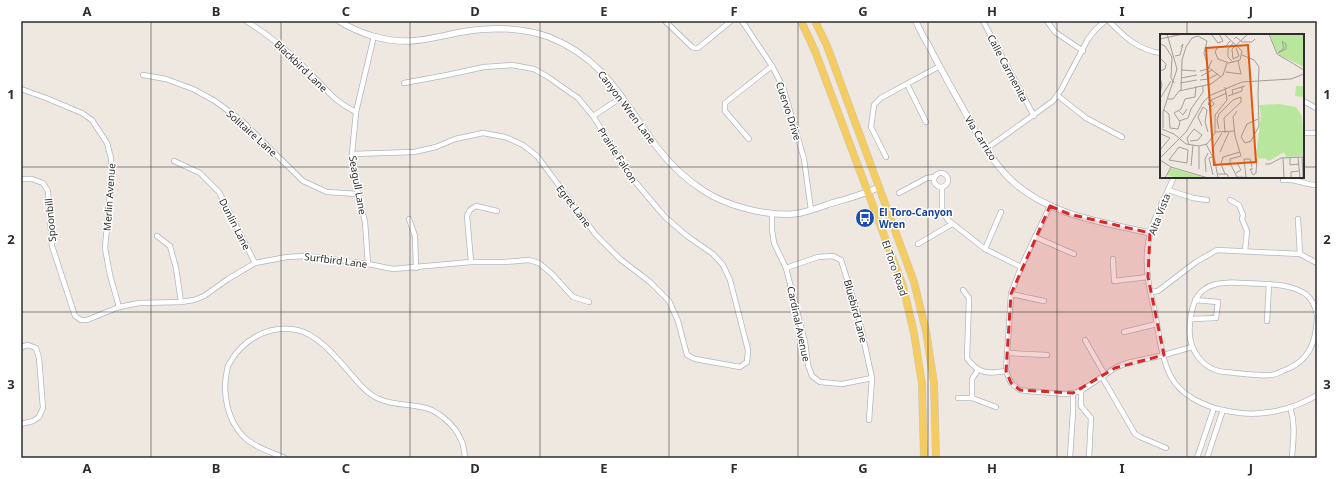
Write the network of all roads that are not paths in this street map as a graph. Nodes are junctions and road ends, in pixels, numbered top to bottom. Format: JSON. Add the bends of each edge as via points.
{"nodes":[{"id":1,"x":246,"y":21,"type":"edge"},
{"id":2,"x":339,"y":21,"type":"edge"},
{"id":3,"x":665,"y":21,"type":"edge"},
{"id":4,"x":731,"y":21,"type":"edge"},
{"id":5,"x":742,"y":21,"type":"edge"},
{"id":6,"x":801,"y":21,"type":"edge"},
{"id":7,"x":814,"y":21,"type":"edge"},
{"id":8,"x":916,"y":21,"type":"edge"},
{"id":9,"x":983,"y":21,"type":"edge"},
{"id":10,"x":1047,"y":21,"type":"edge"},
{"id":11,"x":1105,"y":21,"type":"edge"},
{"id":12,"x":1109,"y":21,"type":"edge"},
{"id":13,"x":374,"y":36,"type":"junction"},
{"id":14,"x":1082,"y":51,"type":"junction"},
{"id":15,"x":1160,"y":53,"type":"edge"},
{"id":16,"x":772,"y":66,"type":"junction"},
{"id":17,"x":940,"y":66,"type":"junction"},
{"id":18,"x":142,"y":75,"type":"dead end"},
{"id":19,"x":404,"y":83,"type":"dead end"},
{"id":20,"x":907,"y":84,"type":"junction"},
{"id":21,"x":21,"y":89,"type":"edge"},
{"id":22,"x":1057,"y":95,"type":"junction"},
{"id":23,"x":622,"y":97,"type":"junction"},
{"id":24,"x":1304,"y":102,"type":"edge"},
{"id":25,"x":1317,"y":110,"type":"edge"},
{"id":26,"x":356,"y":112,"type":"junction"},
{"id":27,"x":593,"y":116,"type":"junction"},
{"id":28,"x":1034,"y":116,"type":"junction"},
{"id":29,"x":926,"y":122,"type":"dead end"},
{"id":30,"x":1304,"y":132,"type":"edge"},
{"id":31,"x":1317,"y":133,"type":"edge"},
{"id":32,"x":1122,"y":137,"type":"dead end"},
{"id":33,"x":749,"y":139,"type":"dead end"},
{"id":34,"x":986,"y":149,"type":"junction"},
{"id":35,"x":352,"y":154,"type":"junction"},
{"id":36,"x":886,"y":157,"type":"dead end"},
{"id":37,"x":174,"y":161,"type":"dead end"},
{"id":38,"x":935,"y":177,"type":"junction"},
{"id":39,"x":1174,"y":178,"type":"edge"},
{"id":40,"x":22,"y":179,"type":"edge"},
{"id":41,"x":1283,"y":180,"type":"dead end"},
{"id":42,"x":1317,"y":185,"type":"edge"},
{"id":43,"x":880,"y":187,"type":"junction"},
{"id":44,"x":942,"y":187,"type":"junction"},
{"id":45,"x":1168,"y":190,"type":"junction"},
{"id":46,"x":868,"y":193,"type":"junction"},
{"id":47,"x":899,"y":193,"type":"dead end"},
{"id":48,"x":358,"y":194,"type":"junction"},
{"id":49,"x":1207,"y":200,"type":"dead end"},
{"id":50,"x":1230,"y":200,"type":"dead end"},
{"id":51,"x":1050,"y":206,"type":"junction"},
{"id":52,"x":811,"y":210,"type":"junction"},
{"id":53,"x":497,"y":211,"type":"dead end"},
{"id":54,"x":1001,"y":212,"type":"dead end"},
{"id":55,"x":772,"y":213,"type":"junction"},
{"id":56,"x":409,"y":219,"type":"dead end"},
{"id":57,"x":1298,"y":219,"type":"dead end"},
{"id":58,"x":952,"y":224,"type":"junction"},
{"id":59,"x":1150,"y":233,"type":"junction"},
{"id":60,"x":157,"y":236,"type":"dead end"},
{"id":61,"x":1035,"y":236,"type":"junction"},
{"id":62,"x":918,"y":244,"type":"dead end"},
{"id":63,"x":985,"y":249,"type":"junction"},
{"id":64,"x":1245,"y":252,"type":"junction"},
{"id":65,"x":1074,"y":254,"type":"dead end"},
{"id":66,"x":1300,"y":254,"type":"junction"},
{"id":67,"x":1114,"y":259,"type":"dead end"},
{"id":68,"x":471,"y":262,"type":"junction"},
{"id":69,"x":255,"y":263,"type":"junction"},
{"id":70,"x":1317,"y":263,"type":"edge"},
{"id":71,"x":368,"y":264,"type":"junction"},
{"id":72,"x":1021,"y":267,"type":"junction"},
{"id":73,"x":416,"y":268,"type":"junction"},
{"id":74,"x":786,"y":268,"type":"junction"},
{"id":75,"x":1148,"y":277,"type":"junction"},
{"id":76,"x":1268,"y":284,"type":"junction"},
{"id":77,"x":963,"y":290,"type":"dead end"},
{"id":78,"x":1151,"y":292,"type":"junction"},
{"id":79,"x":1011,"y":294,"type":"junction"},
{"id":80,"x":1195,"y":300,"type":"junction"},
{"id":81,"x":1044,"y":301,"type":"dead end"},
{"id":82,"x":181,"y":302,"type":"junction"},
{"id":83,"x":589,"y":302,"type":"dead end"},
{"id":84,"x":119,"y":307,"type":"junction"},
{"id":85,"x":1317,"y":316,"type":"edge"},
{"id":86,"x":1191,"y":319,"type":"junction"},
{"id":87,"x":81,"y":320,"type":"joint"},
{"id":88,"x":1267,"y":321,"type":"dead end"},
{"id":89,"x":1157,"y":324,"type":"junction"},
{"id":90,"x":1124,"y":332,"type":"dead end"},
{"id":91,"x":1085,"y":340,"type":"dead end"},
{"id":92,"x":1316,"y":341,"type":"edge"},
{"id":93,"x":21,"y":347,"type":"edge"},
{"id":94,"x":1192,"y":347,"type":"junction"},
{"id":95,"x":1007,"y":353,"type":"junction"},
{"id":96,"x":1047,"y":355,"type":"dead end"},
{"id":97,"x":1164,"y":355,"type":"junction"},
{"id":98,"x":747,"y":362,"type":"joint"},
{"id":99,"x":978,"y":370,"type":"junction"},
{"id":100,"x":1006,"y":371,"type":"junction"},
{"id":101,"x":1103,"y":376,"type":"junction"},
{"id":102,"x":872,"y":378,"type":"junction"},
{"id":103,"x":1081,"y":391,"type":"junction"},
{"id":104,"x":1073,"y":393,"type":"junction"},
{"id":105,"x":1317,"y":395,"type":"edge"},
{"id":106,"x":958,"y":398,"type":"dead end"},
{"id":107,"x":972,"y":398,"type":"junction"},
{"id":108,"x":1290,"y":407,"type":"junction"},
{"id":109,"x":996,"y":408,"type":"dead end"},
{"id":110,"x":1214,"y":408,"type":"junction"},
{"id":111,"x":1223,"y":410,"type":"junction"},
{"id":112,"x":1073,"y":411,"type":"junction"},
{"id":113,"x":1084,"y":411,"type":"junction"},
{"id":114,"x":869,"y":420,"type":"dead end"},
{"id":115,"x":21,"y":424,"type":"edge"},
{"id":116,"x":1166,"y":448,"type":"dead end"},
{"id":117,"x":285,"y":458,"type":"edge"},
{"id":118,"x":465,"y":458,"type":"edge"},
{"id":119,"x":924,"y":458,"type":"edge"},
{"id":120,"x":936,"y":458,"type":"edge"},
{"id":121,"x":1070,"y":458,"type":"edge"},
{"id":122,"x":1089,"y":458,"type":"edge"},
{"id":123,"x":1198,"y":458,"type":"edge"},
{"id":124,"x":1207,"y":458,"type":"edge"},
{"id":125,"x":1292,"y":458,"type":"edge"}],
"edges":[{"from":1,"to":26,"type":"street","name":"Blackbird Lane","via":[[272,38],[341,104]]},
{"from":2,"to":13,"type":"street","name":"Canyon Wren Lane"},
{"from":3,"to":4,"type":"street","via":[[695,48]]},
{"from":5,"to":16,"type":"street","name":"Cuervo Drive"},
{"from":6,"to":46,"type":"main road","name":"El Toro Road","via":[[816,51]]},
{"from":7,"to":43,"type":"main road","name":"El Toro Road"},
{"from":8,"to":17,"type":"street","name":"Via Carrizo"},
{"from":9,"to":28,"type":"street","name":"Calle Carmenita"},
{"from":10,"to":14,"type":"street","via":[[1055,32]]},
{"from":11,"to":14,"type":"street","via":[[1088,39]]},
{"from":12,"to":15,"type":"street","via":[[1141,48]]},
{"from":13,"to":23,"type":"street","name":"Canyon Wren Lane","via":[[418,40],[486,28],[512,29],[537,34],[581,54],[601,71]]},
{"from":13,"to":26,"type":"street","name":"Seagull Lane"},
{"from":14,"to":22,"type":"street"},
{"from":16,"to":33,"type":"street","via":[[725,103],[725,111]]},
{"from":16,"to":52,"type":"street","name":"Cuervo Drive","via":[[783,87],[804,159]]},
{"from":17,"to":20,"type":"street"},
{"from":17,"to":34,"type":"street","name":"Via Carrizo"},
{"from":18,"to":48,"type":"street","name":"Solitaire Lane","via":[[166,79],[215,101],[242,122],[303,181],[327,192]]},
{"from":19,"to":27,"type":"street","name":"Prairie Falcon","via":[[484,67],[512,65],[534,69],[548,77],[578,98]]},
{"from":20,"to":29,"type":"street"},
{"from":20,"to":36,"type":"street","via":[[881,98],[874,105],[870,127]]},
{"from":21,"to":84,"type":"street","name":"Merlin Avenue","via":[[82,113],[92,120],[107,143],[112,172],[105,248]]},
{"from":22,"to":28,"type":"street"},
{"from":22,"to":32,"type":"street","via":[[1086,118]]},
{"from":23,"to":27,"type":"street"},
{"from":23,"to":55,"type":"street","name":"Canyon Wren Lane","via":[[678,172],[704,191],[729,203]]},
{"from":24,"to":25,"type":"street"},
{"from":26,"to":35,"type":"street","name":"Seagull Lane"},
{"from":27,"to":98,"type":"street","name":"Prairie Falcon","via":[[632,178],[665,217],[713,254],[723,265],[730,280],[748,350]]},
{"from":28,"to":34,"type":"street"},
{"from":30,"to":31,"type":"street"},
{"from":34,"to":51,"type":"street","name":"Via Carrizo","via":[[1008,177]]},
{"from":35,"to":48,"type":"street","name":"Seagull Lane"},
{"from":35,"to":98,"type":"street","name":"Egret Lane","via":[[414,152],[483,133],[505,137],[522,145],[537,156],[596,235],[669,301],[678,321],[687,355],[695,359],[740,367]]},
{"from":37,"to":69,"type":"street","name":"Dunlin Lane","via":[[200,173],[219,192]]},
{"from":38,"to":44,"type":"street","via":[[936,185]]},
{"from":38,"to":44,"type":"street","via":[[941,173],[946,175],[948,183]]},
{"from":38,"to":47,"type":"street","via":[[927,178]]},
{"from":39,"to":45,"type":"street","name":"Alta Vista"},
{"from":40,"to":87,"type":"street","name":"Spoonbill","via":[[43,183],[48,191],[52,246],[76,316]]},
{"from":41,"to":42,"type":"street"},
{"from":43,"to":46,"type":"street","name":"Canyon Wren Lane"},
{"from":43,"to":120,"type":"main road","name":"El Toro Road","via":[[914,282],[926,331],[934,383]]},
{"from":44,"to":58,"type":"street","via":[[942,211]]},
{"from":45,"to":49,"type":"street"},
{"from":45,"to":59,"type":"street","name":"Alta Vista"},
{"from":46,"to":52,"type":"street","name":"Canyon Wren Lane"},
{"from":46,"to":119,"type":"main road","name":"El Toro Road","via":[[902,286],[914,333],[922,384]]},
{"from":48,"to":71,"type":"street","name":"Seagull Lane","via":[[365,222]]},
{"from":50,"to":64,"type":"street","via":[[1239,205],[1247,231]]},
{"from":51,"to":59,"type":"street","name":"Via Carrizo","via":[[1069,214]]},
{"from":51,"to":61,"type":"street"},
{"from":52,"to":55,"type":"street","name":"Canyon Wren Lane","via":[[793,214]]},
{"from":53,"to":68,"type":"street","via":[[476,206],[470,210],[467,216]]},
{"from":54,"to":63,"type":"street"},
{"from":55,"to":74,"type":"street","name":"Cardinal Avenue","via":[[774,242]]},
{"from":56,"to":73,"type":"street","via":[[415,236]]},
{"from":57,"to":66,"type":"street"},
{"from":58,"to":62,"type":"street"},
{"from":58,"to":63,"type":"street"},
{"from":59,"to":75,"type":"street","name":"Alta Vista"},
{"from":60,"to":82,"type":"street","via":[[170,246]]},
{"from":61,"to":65,"type":"street"},
{"from":61,"to":72,"type":"street"},
{"from":63,"to":72,"type":"street"},
{"from":64,"to":66,"type":"street"},
{"from":64,"to":78,"type":"street","via":[[1217,250],[1196,262],[1158,291]]},
{"from":66,"to":70,"type":"street"},
{"from":67,"to":75,"type":"street","via":[[1114,281]]},
{"from":68,"to":73,"type":"street","name":"Surfbird Lane"},
{"from":68,"to":83,"type":"street","name":"Surfbird Lane","via":[[529,260],[539,263],[573,297]]},
{"from":69,"to":71,"type":"street","name":"Surfbird Lane","via":[[306,256]]},
{"from":69,"to":82,"type":"street","name":"Surfbird Lane","via":[[204,296]]},
{"from":71,"to":73,"type":"street","name":"Surfbird Lane","via":[[393,269]]},
{"from":72,"to":79,"type":"street"},
{"from":74,"to":102,"type":"street","name":"Cardinal Avenue","via":[[812,376],[820,382],[842,384]]},
{"from":74,"to":102,"type":"street","name":"Bluebird Lane","via":[[818,258],[833,256],[841,260],[858,314]]},
{"from":75,"to":78,"type":"street","name":"Alta Vista"},
{"from":76,"to":80,"type":"street","via":[[1226,283],[1204,289]]},
{"from":76,"to":85,"type":"street","via":[[1302,291],[1314,304]]},
{"from":76,"to":88,"type":"street"},
{"from":77,"to":99,"type":"street","via":[[969,298],[967,358]]},
{"from":78,"to":89,"type":"street","name":"Alta Vista"},
{"from":79,"to":81,"type":"street"},
{"from":79,"to":95,"type":"street"},
{"from":80,"to":86,"type":"street"},
{"from":80,"to":86,"type":"street","via":[[1218,302],[1216,318]]},
{"from":82,"to":84,"type":"street","name":"Surfbird Lane","via":[[140,303]]},
{"from":84,"to":87,"type":"street","name":"Surfbird Lane"},
{"from":85,"to":92,"type":"street"},
{"from":86,"to":94,"type":"street"},
{"from":89,"to":90,"type":"street"},
{"from":89,"to":97,"type":"street","name":"Alta Vista"},
{"from":91,"to":101,"type":"street"},
{"from":92,"to":94,"type":"street","via":[[1300,362],[1272,375],[1218,372],[1201,360]]},
{"from":93,"to":115,"type":"street","via":[[28,345],[36,348],[43,408],[39,417]]},
{"from":94,"to":97,"type":"street"},
{"from":95,"to":96,"type":"street"},
{"from":95,"to":100,"type":"street"},
{"from":97,"to":101,"type":"street","via":[[1115,368]]},
{"from":97,"to":110,"type":"street","name":"Alta Vista","via":[[1169,373],[1179,388]]},
{"from":99,"to":100,"type":"street","via":[[994,373]]},
{"from":99,"to":107,"type":"street","via":[[972,379]]},
{"from":100,"to":104,"type":"street","via":[[1011,383],[1020,390]]},
{"from":101,"to":103,"type":"street"},
{"from":101,"to":116,"type":"street","via":[[1135,434]]},
{"from":102,"to":114,"type":"street","name":"Bluebird Lane"},
{"from":103,"to":104,"type":"street"},
{"from":103,"to":113,"type":"street","via":[[1081,406]]},
{"from":104,"to":112,"type":"street"},
{"from":105,"to":108,"type":"street","name":"Alta Vista"},
{"from":106,"to":107,"type":"street"},
{"from":107,"to":109,"type":"street"},
{"from":108,"to":111,"type":"street","name":"Alta Vista","via":[[1257,414]]},
{"from":108,"to":125,"type":"street","via":[[1294,418]]},
{"from":110,"to":111,"type":"street","name":"Alta Vista"},
{"from":110,"to":123,"type":"street"},
{"from":111,"to":124,"type":"street"},
{"from":112,"to":113,"type":"street"},
{"from":112,"to":121,"type":"street"},
{"from":113,"to":122,"type":"street","via":[[1091,418]]},
{"from":117,"to":118,"type":"street","via":[[255,445],[242,436],[226,405],[225,385],[228,365],[242,346],[265,331],[281,328],[298,330],[316,339],[378,399],[434,410],[451,424],[461,440]]}]}
